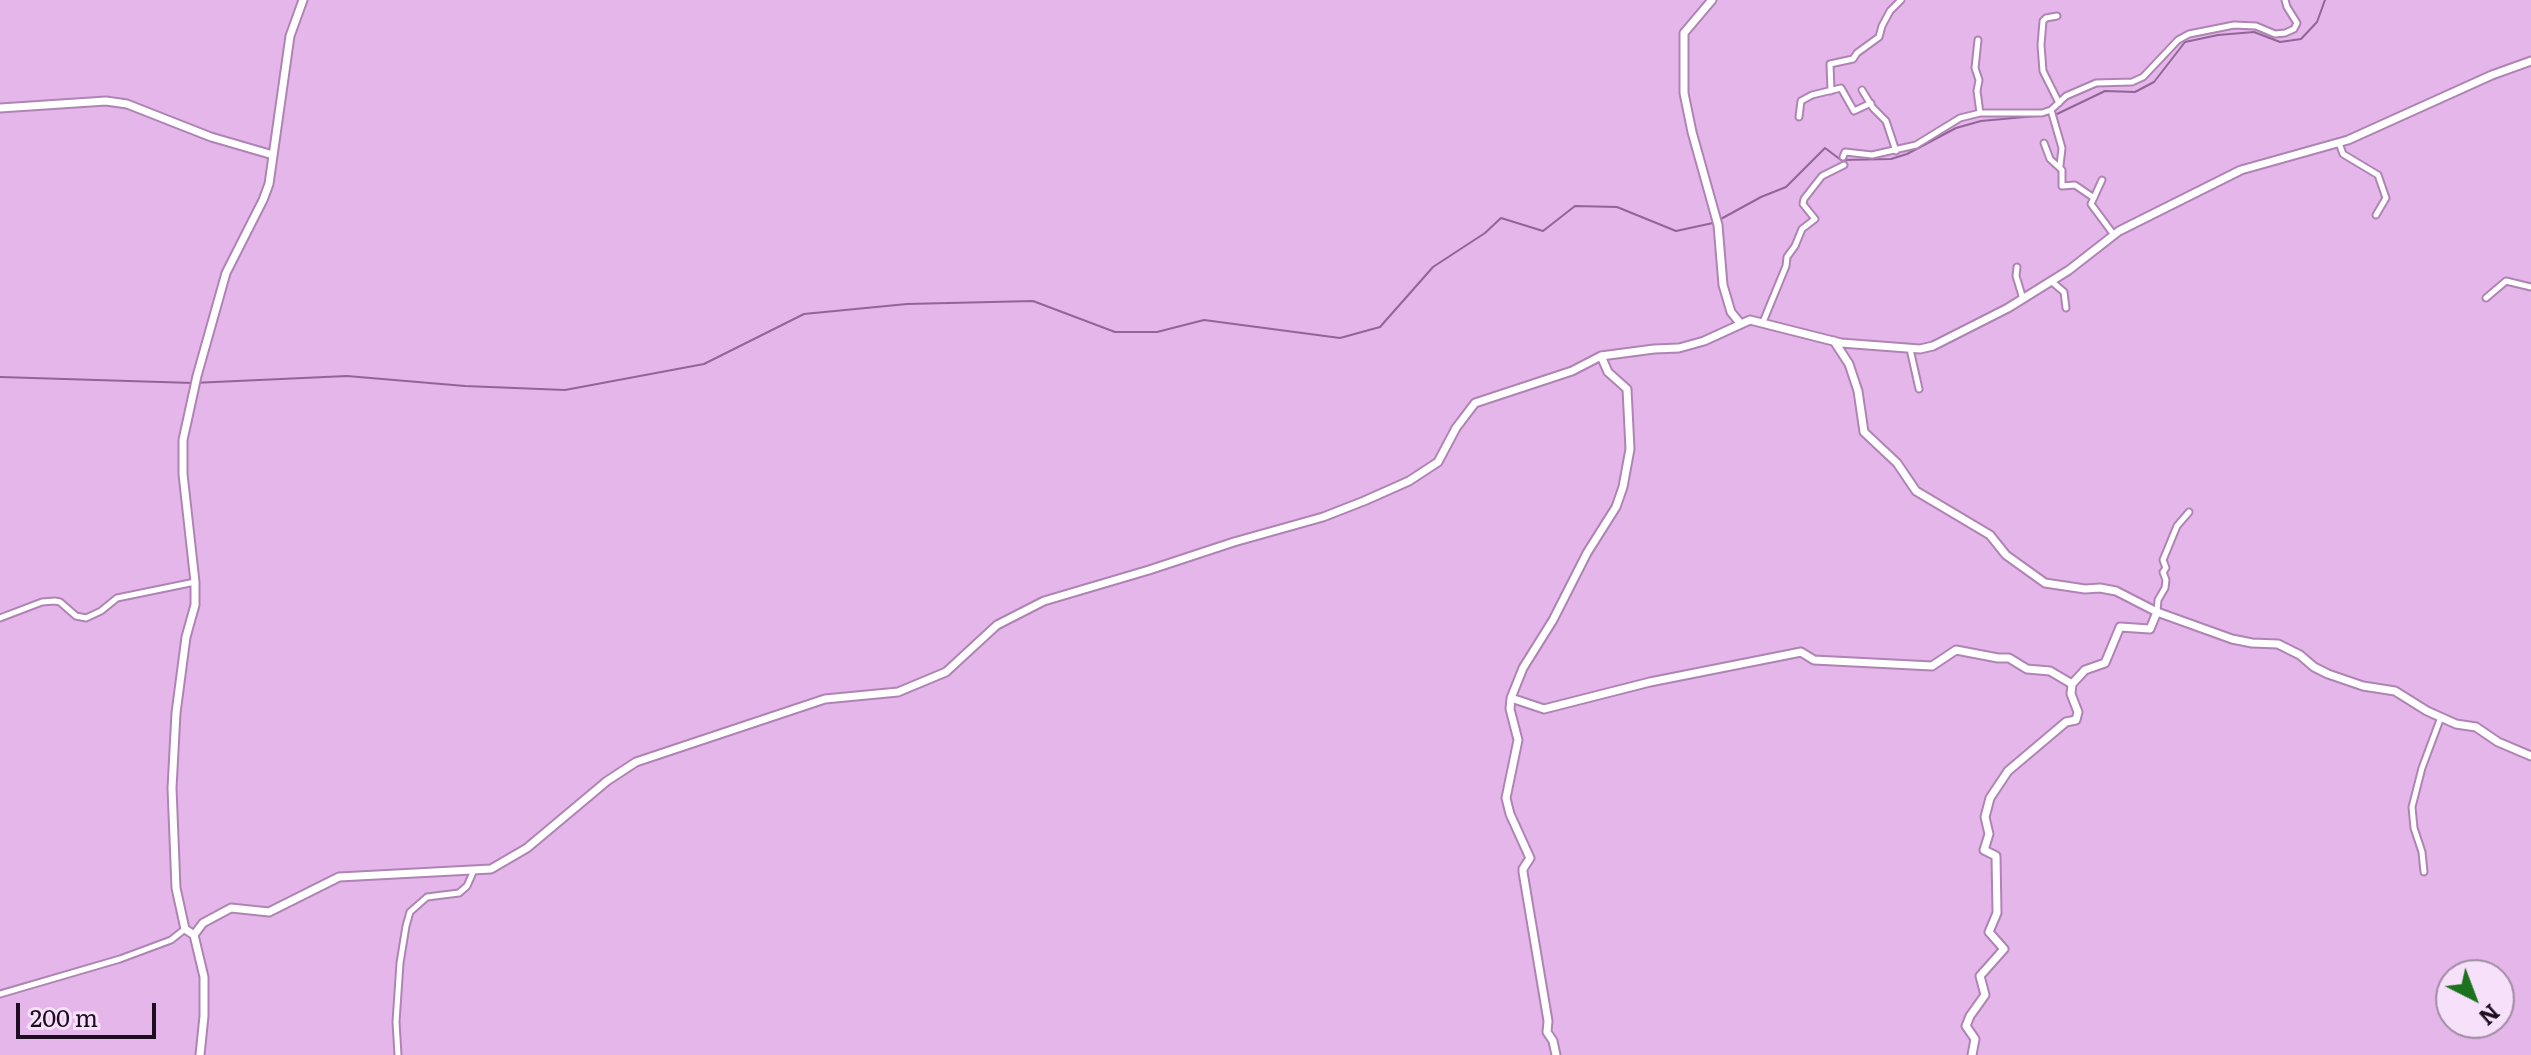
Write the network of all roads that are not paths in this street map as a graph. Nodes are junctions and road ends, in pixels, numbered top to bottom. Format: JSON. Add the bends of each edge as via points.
{"nodes":[{"id":1,"x":303,"y":0,"type":"edge"},
{"id":2,"x":1712,"y":0,"type":"edge"},
{"id":3,"x":1901,"y":0,"type":"edge"},
{"id":4,"x":2285,"y":0,"type":"edge"},
{"id":5,"x":2057,"y":16,"type":"dead end"},
{"id":6,"x":1978,"y":40,"type":"dead end"},
{"id":7,"x":2531,"y":61,"type":"edge"},
{"id":8,"x":1862,"y":90,"type":"dead end"},
{"id":9,"x":1831,"y":91,"type":"junction"},
{"id":10,"x":1871,"y":103,"type":"junction"},
{"id":11,"x":2059,"y":103,"type":"junction"},
{"id":12,"x":0,"y":108,"type":"edge"},
{"id":13,"x":1980,"y":113,"type":"junction"},
{"id":14,"x":2052,"y":114,"type":"junction"},
{"id":15,"x":1799,"y":117,"type":"dead end"},
{"id":16,"x":2044,"y":143,"type":"dead end"},
{"id":17,"x":2339,"y":143,"type":"junction"},
{"id":18,"x":1896,"y":151,"type":"junction"},
{"id":19,"x":273,"y":155,"type":"junction"},
{"id":20,"x":1843,"y":157,"type":"dead end"},
{"id":21,"x":1844,"y":165,"type":"dead end"},
{"id":22,"x":2060,"y":166,"type":"junction"},
{"id":23,"x":2102,"y":180,"type":"dead end"},
{"id":24,"x":2094,"y":198,"type":"junction"},
{"id":25,"x":2376,"y":215,"type":"dead end"},
{"id":26,"x":2114,"y":235,"type":"junction"},
{"id":27,"x":2017,"y":267,"type":"dead end"},
{"id":28,"x":2051,"y":281,"type":"junction"},
{"id":29,"x":2531,"y":287,"type":"edge"},
{"id":30,"x":2486,"y":298,"type":"dead end"},
{"id":31,"x":2023,"y":299,"type":"junction"},
{"id":32,"x":2066,"y":308,"type":"dead end"},
{"id":33,"x":1763,"y":322,"type":"junction"},
{"id":34,"x":1740,"y":323,"type":"junction"},
{"id":35,"x":1834,"y":341,"type":"junction"},
{"id":36,"x":1910,"y":349,"type":"junction"},
{"id":37,"x":1601,"y":356,"type":"junction"},
{"id":38,"x":1919,"y":389,"type":"dead end"},
{"id":39,"x":2189,"y":512,"type":"dead end"},
{"id":40,"x":195,"y":582,"type":"junction"},
{"id":41,"x":2157,"y":612,"type":"junction"},
{"id":42,"x":0,"y":618,"type":"edge"},
{"id":43,"x":2072,"y":684,"type":"junction"},
{"id":44,"x":1511,"y":698,"type":"junction"},
{"id":45,"x":2441,"y":717,"type":"junction"},
{"id":46,"x":2531,"y":756,"type":"edge"},
{"id":47,"x":474,"y":870,"type":"junction"},
{"id":48,"x":2424,"y":872,"type":"dead end"},
{"id":49,"x":185,"y":929,"type":"junction"},
{"id":50,"x":194,"y":935,"type":"junction"},
{"id":51,"x":0,"y":994,"type":"edge"},
{"id":52,"x":200,"y":1055,"type":"edge"},
{"id":53,"x":398,"y":1055,"type":"edge"},
{"id":54,"x":1556,"y":1055,"type":"edge"},
{"id":55,"x":1972,"y":1055,"type":"edge"}],
"edges":[{"from":1,"to":19,"type":"street","via":[[290,36]]},
{"from":2,"to":34,"type":"street","via":[[1684,33],[1684,93],[1715,217],[1723,285]]},
{"from":3,"to":9,"type":"street","via":[[1879,37],[1853,59],[1830,64]]},
{"from":4,"to":11,"type":"street","via":[[2297,23],[2294,29],[2275,34],[2234,25],[2189,34],[2143,77],[2096,83]]},
{"from":5,"to":11,"type":"street","via":[[2043,21],[2041,45],[2043,71]]},
{"from":6,"to":13,"type":"street"},
{"from":7,"to":17,"type":"street"},
{"from":8,"to":10,"type":"street"},
{"from":9,"to":10,"type":"street","via":[[1841,88],[1854,111]]},
{"from":9,"to":15,"type":"street","via":[[1801,101]]},
{"from":10,"to":18,"type":"street","via":[[1886,121]]},
{"from":11,"to":14,"type":"street"},
{"from":12,"to":19,"type":"street","via":[[127,104]]},
{"from":13,"to":14,"type":"street"},
{"from":13,"to":18,"type":"street"},
{"from":14,"to":22,"type":"street","via":[[2062,148]]},
{"from":16,"to":22,"type":"street","via":[[2050,159]]},
{"from":17,"to":25,"type":"street","via":[[2343,154],[2378,175],[2386,198]]},
{"from":17,"to":26,"type":"street","via":[[2241,170]]},
{"from":18,"to":20,"type":"street","via":[[1845,152]]},
{"from":19,"to":40,"type":"street","via":[[263,200],[226,273],[183,440]]},
{"from":21,"to":33,"type":"street","via":[[1822,176],[1804,199],[1815,219],[1802,229],[1787,257]]},
{"from":22,"to":24,"type":"street","via":[[2062,186],[2075,185]]},
{"from":23,"to":24,"type":"street"},
{"from":24,"to":26,"type":"street","via":[[2091,204]]},
{"from":26,"to":28,"type":"street"},
{"from":27,"to":31,"type":"street"},
{"from":28,"to":31,"type":"street"},
{"from":28,"to":32,"type":"street","via":[[2064,292]]},
{"from":29,"to":30,"type":"street","via":[[2506,281]]},
{"from":31,"to":36,"type":"street","via":[[1933,346]]},
{"from":33,"to":34,"type":"street"},
{"from":33,"to":35,"type":"street"},
{"from":34,"to":37,"type":"street","via":[[1679,348]]},
{"from":35,"to":36,"type":"street"},
{"from":35,"to":41,"type":"street","via":[[1858,391],[1864,432],[1897,463],[1916,491],[1990,535],[2006,555],[2045,583],[2116,591]]},
{"from":36,"to":38,"type":"street"},
{"from":37,"to":44,"type":"street","via":[[1608,372],[1627,389],[1630,449],[1623,487]]},
{"from":37,"to":47,"type":"street","via":[[1475,403],[1438,462],[1409,481],[1323,517],[1044,601],[997,625],[946,672],[898,692],[825,699],[636,762],[506,862]]},
{"from":39,"to":41,"type":"street","via":[[2163,560],[2166,580]]},
{"from":40,"to":42,"type":"street","via":[[117,598],[86,618],[55,601]]},
{"from":40,"to":49,"type":"street","via":[[176,713],[172,788],[176,888]]},
{"from":41,"to":43,"type":"street","via":[[2150,629],[2120,627],[2105,663],[2085,670]]},
{"from":41,"to":45,"type":"street","via":[[2232,639],[2278,644],[2328,674],[2395,691]]},
{"from":43,"to":44,"type":"street","via":[[2009,658],[1956,650],[1932,666],[1814,660],[1801,652],[1544,709]]},
{"from":43,"to":55,"type":"street","via":[[2076,720],[2066,722],[2019,760],[1990,798],[1984,850],[1996,856],[1997,913],[1989,932],[2004,949],[1980,976],[1985,995],[1966,1026],[1975,1039]]},
{"from":44,"to":54,"type":"street","via":[[1518,740],[1506,798],[1530,858],[1523,872],[1547,1032]]},
{"from":45,"to":46,"type":"street","via":[[2476,727]]},
{"from":45,"to":48,"type":"street","via":[[2412,807]]},
{"from":47,"to":50,"type":"street","via":[[339,877],[269,912],[231,908],[203,923]]},
{"from":47,"to":53,"type":"street","via":[[459,893],[427,897],[410,912],[400,963]]},
{"from":49,"to":50,"type":"street"},
{"from":49,"to":51,"type":"street","via":[[171,940],[120,959]]},
{"from":50,"to":52,"type":"street","via":[[204,977]]}]}
